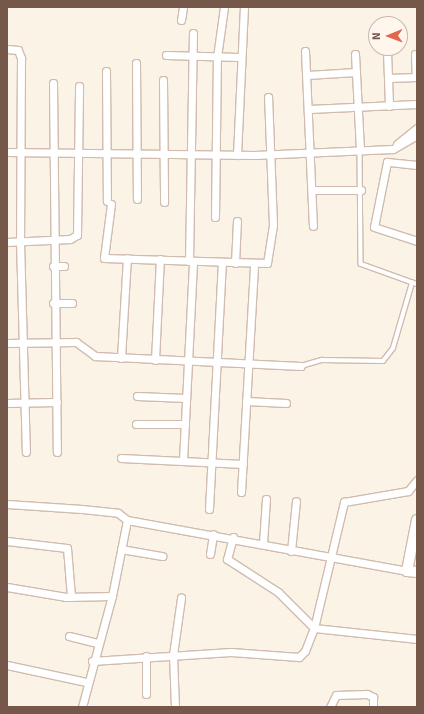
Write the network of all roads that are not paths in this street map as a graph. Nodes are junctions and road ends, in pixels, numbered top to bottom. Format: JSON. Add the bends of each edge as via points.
{"nodes":[{"id":1,"x":183,"y":7,"type":"edge"},
{"id":2,"x":224,"y":7,"type":"edge"},
{"id":3,"x":244,"y":7,"type":"edge"},
{"id":4,"x":181,"y":20,"type":"dead end"},
{"id":5,"x":193,"y":33,"type":"dead end"},
{"id":6,"x":7,"y":49,"type":"edge"},
{"id":7,"x":305,"y":51,"type":"dead end"},
{"id":8,"x":355,"y":54,"type":"dead end"},
{"id":9,"x":415,"y":54,"type":"dead end"},
{"id":10,"x":166,"y":55,"type":"dead end"},
{"id":11,"x":192,"y":55,"type":"junction"},
{"id":12,"x":387,"y":56,"type":"edge"},
{"id":13,"x":217,"y":57,"type":"junction"},
{"id":14,"x":239,"y":57,"type":"junction"},
{"id":15,"x":136,"y":63,"type":"dead end"},
{"id":16,"x":106,"y":71,"type":"dead end"},
{"id":17,"x":356,"y":72,"type":"junction"},
{"id":18,"x":307,"y":75,"type":"junction"},
{"id":19,"x":416,"y":77,"type":"edge"},
{"id":20,"x":388,"y":78,"type":"junction"},
{"id":21,"x":163,"y":80,"type":"dead end"},
{"id":22,"x":53,"y":83,"type":"dead end"},
{"id":23,"x":79,"y":86,"type":"dead end"},
{"id":24,"x":268,"y":97,"type":"dead end"},
{"id":25,"x":417,"y":104,"type":"edge"},
{"id":26,"x":389,"y":106,"type":"junction"},
{"id":27,"x":358,"y":107,"type":"junction"},
{"id":28,"x":308,"y":109,"type":"junction"},
{"id":29,"x":417,"y":128,"type":"edge"},
{"id":30,"x":417,"y":135,"type":"edge"},
{"id":31,"x":395,"y":148,"type":"junction"},
{"id":32,"x":360,"y":150,"type":"junction"},
{"id":33,"x":7,"y":152,"type":"edge"},
{"id":34,"x":20,"y":152,"type":"junction"},
{"id":35,"x":311,"y":152,"type":"junction"},
{"id":36,"x":53,"y":153,"type":"junction"},
{"id":37,"x":79,"y":153,"type":"junction"},
{"id":38,"x":104,"y":153,"type":"junction"},
{"id":39,"x":136,"y":154,"type":"junction"},
{"id":40,"x":163,"y":154,"type":"junction"},
{"id":41,"x":192,"y":154,"type":"junction"},
{"id":42,"x":216,"y":154,"type":"junction"},
{"id":43,"x":270,"y":154,"type":"junction"},
{"id":44,"x":237,"y":155,"type":"junction"},
{"id":45,"x":394,"y":160,"type":"junction"},
{"id":46,"x":417,"y":165,"type":"edge"},
{"id":47,"x":312,"y":190,"type":"junction"},
{"id":48,"x":361,"y":190,"type":"junction"},
{"id":49,"x":137,"y":200,"type":"dead end"},
{"id":50,"x":164,"y":202,"type":"dead end"},
{"id":51,"x":215,"y":217,"type":"dead end"},
{"id":52,"x":237,"y":221,"type":"dead end"},
{"id":53,"x":314,"y":226,"type":"dead end"},
{"id":54,"x":52,"y":240,"type":"junction"},
{"id":55,"x":20,"y":241,"type":"junction"},
{"id":56,"x":417,"y":241,"type":"edge"},
{"id":57,"x":7,"y":242,"type":"edge"},
{"id":58,"x":127,"y":258,"type":"junction"},
{"id":59,"x":160,"y":259,"type":"junction"},
{"id":60,"x":191,"y":261,"type":"junction"},
{"id":61,"x":222,"y":262,"type":"junction"},
{"id":62,"x":235,"y":263,"type":"junction"},
{"id":63,"x":254,"y":264,"type":"junction"},
{"id":64,"x":52,"y":266,"type":"junction"},
{"id":65,"x":64,"y":266,"type":"dead end"},
{"id":66,"x":412,"y":283,"type":"junction"},
{"id":67,"x":417,"y":284,"type":"edge"},
{"id":68,"x":53,"y":303,"type":"junction"},
{"id":69,"x":72,"y":303,"type":"dead end"},
{"id":70,"x":54,"y":342,"type":"junction"},
{"id":71,"x":7,"y":343,"type":"edge"},
{"id":72,"x":22,"y":343,"type":"junction"},
{"id":73,"x":121,"y":358,"type":"junction"},
{"id":74,"x":155,"y":360,"type":"junction"},
{"id":75,"x":188,"y":361,"type":"junction"},
{"id":76,"x":216,"y":362,"type":"junction"},
{"id":77,"x":248,"y":364,"type":"junction"},
{"id":78,"x":301,"y":366,"type":"joint"},
{"id":79,"x":137,"y":396,"type":"dead end"},
{"id":80,"x":186,"y":398,"type":"junction"},
{"id":81,"x":246,"y":401,"type":"junction"},
{"id":82,"x":57,"y":402,"type":"junction"},
{"id":83,"x":7,"y":403,"type":"edge"},
{"id":84,"x":286,"y":403,"type":"dead end"},
{"id":85,"x":26,"y":404,"type":"junction"},
{"id":86,"x":136,"y":424,"type":"dead end"},
{"id":87,"x":185,"y":424,"type":"junction"},
{"id":88,"x":26,"y":452,"type":"dead end"},
{"id":89,"x":57,"y":452,"type":"dead end"},
{"id":90,"x":121,"y":458,"type":"dead end"},
{"id":91,"x":183,"y":461,"type":"junction"},
{"id":92,"x":211,"y":462,"type":"junction"},
{"id":93,"x":243,"y":464,"type":"junction"},
{"id":94,"x":417,"y":480,"type":"edge"},
{"id":95,"x":241,"y":492,"type":"dead end"},
{"id":96,"x":266,"y":500,"type":"dead end"},
{"id":97,"x":296,"y":501,"type":"dead end"},
{"id":98,"x":7,"y":504,"type":"edge"},
{"id":99,"x":209,"y":509,"type":"dead end"},
{"id":100,"x":127,"y":520,"type":"junction"},
{"id":101,"x":417,"y":520,"type":"edge"},
{"id":102,"x":213,"y":534,"type":"junction"},
{"id":103,"x":233,"y":537,"type":"junction"},
{"id":104,"x":7,"y":541,"type":"edge"},
{"id":105,"x":262,"y":544,"type":"junction"},
{"id":106,"x":121,"y":549,"type":"junction"},
{"id":107,"x":291,"y":551,"type":"junction"},
{"id":108,"x":210,"y":554,"type":"dead end"},
{"id":109,"x":162,"y":556,"type":"dead end"},
{"id":110,"x":331,"y":558,"type":"junction"},
{"id":111,"x":412,"y":571,"type":"edge"},
{"id":112,"x":7,"y":587,"type":"edge"},
{"id":113,"x":112,"y":596,"type":"junction"},
{"id":114,"x":71,"y":597,"type":"junction"},
{"id":115,"x":181,"y":598,"type":"dead end"},
{"id":116,"x":314,"y":628,"type":"junction"},
{"id":117,"x":69,"y":636,"type":"dead end"},
{"id":118,"x":417,"y":639,"type":"edge"},
{"id":119,"x":97,"y":643,"type":"junction"},
{"id":120,"x":174,"y":655,"type":"junction"},
{"id":121,"x":146,"y":656,"type":"junction"},
{"id":122,"x":92,"y":661,"type":"junction"},
{"id":123,"x":7,"y":665,"type":"edge"},
{"id":124,"x":86,"y":682,"type":"junction"},
{"id":125,"x":146,"y":694,"type":"dead end"},
{"id":126,"x":82,"y":707,"type":"edge"},
{"id":127,"x":175,"y":707,"type":"edge"},
{"id":128,"x":330,"y":707,"type":"edge"},
{"id":129,"x":373,"y":707,"type":"edge"}],
"edges":[{"from":1,"to":4,"type":"street"},
{"from":2,"to":13,"type":"street"},
{"from":3,"to":14,"type":"street"},
{"from":5,"to":11,"type":"street"},
{"from":6,"to":34,"type":"street","via":[[21,54]]},
{"from":7,"to":18,"type":"street"},
{"from":8,"to":17,"type":"street"},
{"from":9,"to":19,"type":"street"},
{"from":10,"to":11,"type":"street"},
{"from":11,"to":13,"type":"street"},
{"from":11,"to":41,"type":"street"},
{"from":12,"to":20,"type":"street"},
{"from":13,"to":14,"type":"street"},
{"from":13,"to":42,"type":"street"},
{"from":14,"to":44,"type":"street"},
{"from":15,"to":39,"type":"street"},
{"from":16,"to":38,"type":"street"},
{"from":17,"to":18,"type":"street"},
{"from":17,"to":27,"type":"street"},
{"from":18,"to":28,"type":"street"},
{"from":19,"to":20,"type":"street"},
{"from":20,"to":26,"type":"street"},
{"from":21,"to":40,"type":"street"},
{"from":22,"to":36,"type":"street"},
{"from":23,"to":37,"type":"street"},
{"from":24,"to":43,"type":"street"},
{"from":25,"to":26,"type":"street"},
{"from":26,"to":27,"type":"street"},
{"from":27,"to":28,"type":"street"},
{"from":27,"to":32,"type":"street"},
{"from":28,"to":35,"type":"street"},
{"from":29,"to":31,"type":"street"},
{"from":30,"to":31,"type":"street"},
{"from":31,"to":32,"type":"street"},
{"from":31,"to":45,"type":"street"},
{"from":32,"to":35,"type":"street"},
{"from":32,"to":48,"type":"lane"},
{"from":33,"to":34,"type":"street"},
{"from":34,"to":36,"type":"street"},
{"from":34,"to":55,"type":"street"},
{"from":35,"to":43,"type":"street"},
{"from":35,"to":47,"type":"street"},
{"from":36,"to":37,"type":"street"},
{"from":36,"to":54,"type":"street"},
{"from":37,"to":38,"type":"street"},
{"from":37,"to":54,"type":"street","via":[[77,234],[70,239]]},
{"from":38,"to":39,"type":"street"},
{"from":38,"to":58,"type":"street","via":[[109,202],[104,258]]},
{"from":39,"to":40,"type":"street"},
{"from":39,"to":49,"type":"street"},
{"from":40,"to":41,"type":"street"},
{"from":40,"to":50,"type":"street"},
{"from":41,"to":42,"type":"street"},
{"from":41,"to":60,"type":"street"},
{"from":42,"to":44,"type":"street"},
{"from":42,"to":51,"type":"street"},
{"from":43,"to":44,"type":"street"},
{"from":43,"to":63,"type":"street","via":[[272,249],[267,263]]},
{"from":45,"to":46,"type":"street"},
{"from":45,"to":56,"type":"street","via":[[386,164],[374,227]]},
{"from":47,"to":48,"type":"street"},
{"from":47,"to":53,"type":"street"},
{"from":48,"to":66,"type":"lane","via":[[361,264]]},
{"from":52,"to":62,"type":"street"},
{"from":54,"to":55,"type":"street"},
{"from":54,"to":64,"type":"street"},
{"from":55,"to":57,"type":"street"},
{"from":55,"to":72,"type":"street"},
{"from":58,"to":59,"type":"street"},
{"from":58,"to":73,"type":"street"},
{"from":59,"to":60,"type":"street"},
{"from":59,"to":74,"type":"street"},
{"from":60,"to":61,"type":"street"},
{"from":60,"to":75,"type":"street"},
{"from":61,"to":62,"type":"street"},
{"from":61,"to":76,"type":"street"},
{"from":62,"to":63,"type":"street"},
{"from":63,"to":77,"type":"street"},
{"from":64,"to":65,"type":"street"},
{"from":64,"to":68,"type":"street"},
{"from":66,"to":67,"type":"lane"},
{"from":66,"to":78,"type":"lane","via":[[393,348],[383,361],[322,360]]},
{"from":68,"to":69,"type":"street"},
{"from":68,"to":70,"type":"street"},
{"from":70,"to":72,"type":"street"},
{"from":70,"to":73,"type":"street","via":[[76,342],[95,356]]},
{"from":70,"to":82,"type":"street"},
{"from":71,"to":72,"type":"street"},
{"from":72,"to":85,"type":"street"},
{"from":73,"to":74,"type":"street"},
{"from":74,"to":75,"type":"street"},
{"from":75,"to":76,"type":"street"},
{"from":75,"to":80,"type":"street"},
{"from":76,"to":77,"type":"street"},
{"from":76,"to":92,"type":"street"},
{"from":77,"to":78,"type":"street"},
{"from":77,"to":81,"type":"street"},
{"from":79,"to":80,"type":"street"},
{"from":80,"to":87,"type":"street"},
{"from":81,"to":84,"type":"street"},
{"from":81,"to":93,"type":"street"},
{"from":82,"to":85,"type":"street"},
{"from":82,"to":89,"type":"street"},
{"from":83,"to":85,"type":"street"},
{"from":85,"to":88,"type":"street"},
{"from":86,"to":87,"type":"street"},
{"from":87,"to":91,"type":"street"},
{"from":90,"to":91,"type":"street"},
{"from":91,"to":92,"type":"street"},
{"from":92,"to":93,"type":"street"},
{"from":92,"to":99,"type":"street"},
{"from":93,"to":95,"type":"street"},
{"from":94,"to":110,"type":"street","via":[[408,491],[344,502]]},
{"from":96,"to":105,"type":"street"},
{"from":97,"to":107,"type":"street"},
{"from":98,"to":100,"type":"street","via":[[82,509],[118,514]]},
{"from":100,"to":102,"type":"street"},
{"from":100,"to":106,"type":"street"},
{"from":101,"to":111,"type":"street"},
{"from":102,"to":103,"type":"street"},
{"from":102,"to":108,"type":"street"},
{"from":103,"to":105,"type":"street"},
{"from":103,"to":116,"type":"street","via":[[227,559],[273,587]]},
{"from":104,"to":114,"type":"street","via":[[68,548]]},
{"from":105,"to":107,"type":"street"},
{"from":106,"to":109,"type":"street"},
{"from":106,"to":113,"type":"street"},
{"from":107,"to":110,"type":"street"},
{"from":110,"to":111,"type":"street"},
{"from":110,"to":116,"type":"street"},
{"from":112,"to":114,"type":"street"},
{"from":113,"to":114,"type":"street"},
{"from":113,"to":119,"type":"street"},
{"from":115,"to":120,"type":"street"},
{"from":116,"to":118,"type":"street"},
{"from":116,"to":120,"type":"street","via":[[305,652],[299,657],[230,652]]},
{"from":117,"to":119,"type":"street"},
{"from":119,"to":122,"type":"street"},
{"from":120,"to":121,"type":"street"},
{"from":120,"to":127,"type":"street"},
{"from":121,"to":122,"type":"street"},
{"from":121,"to":125,"type":"street"},
{"from":122,"to":124,"type":"street"},
{"from":123,"to":124,"type":"street"},
{"from":124,"to":126,"type":"street"},
{"from":128,"to":129,"type":"street","via":[[336,695],[367,694],[373,696]]}]}
